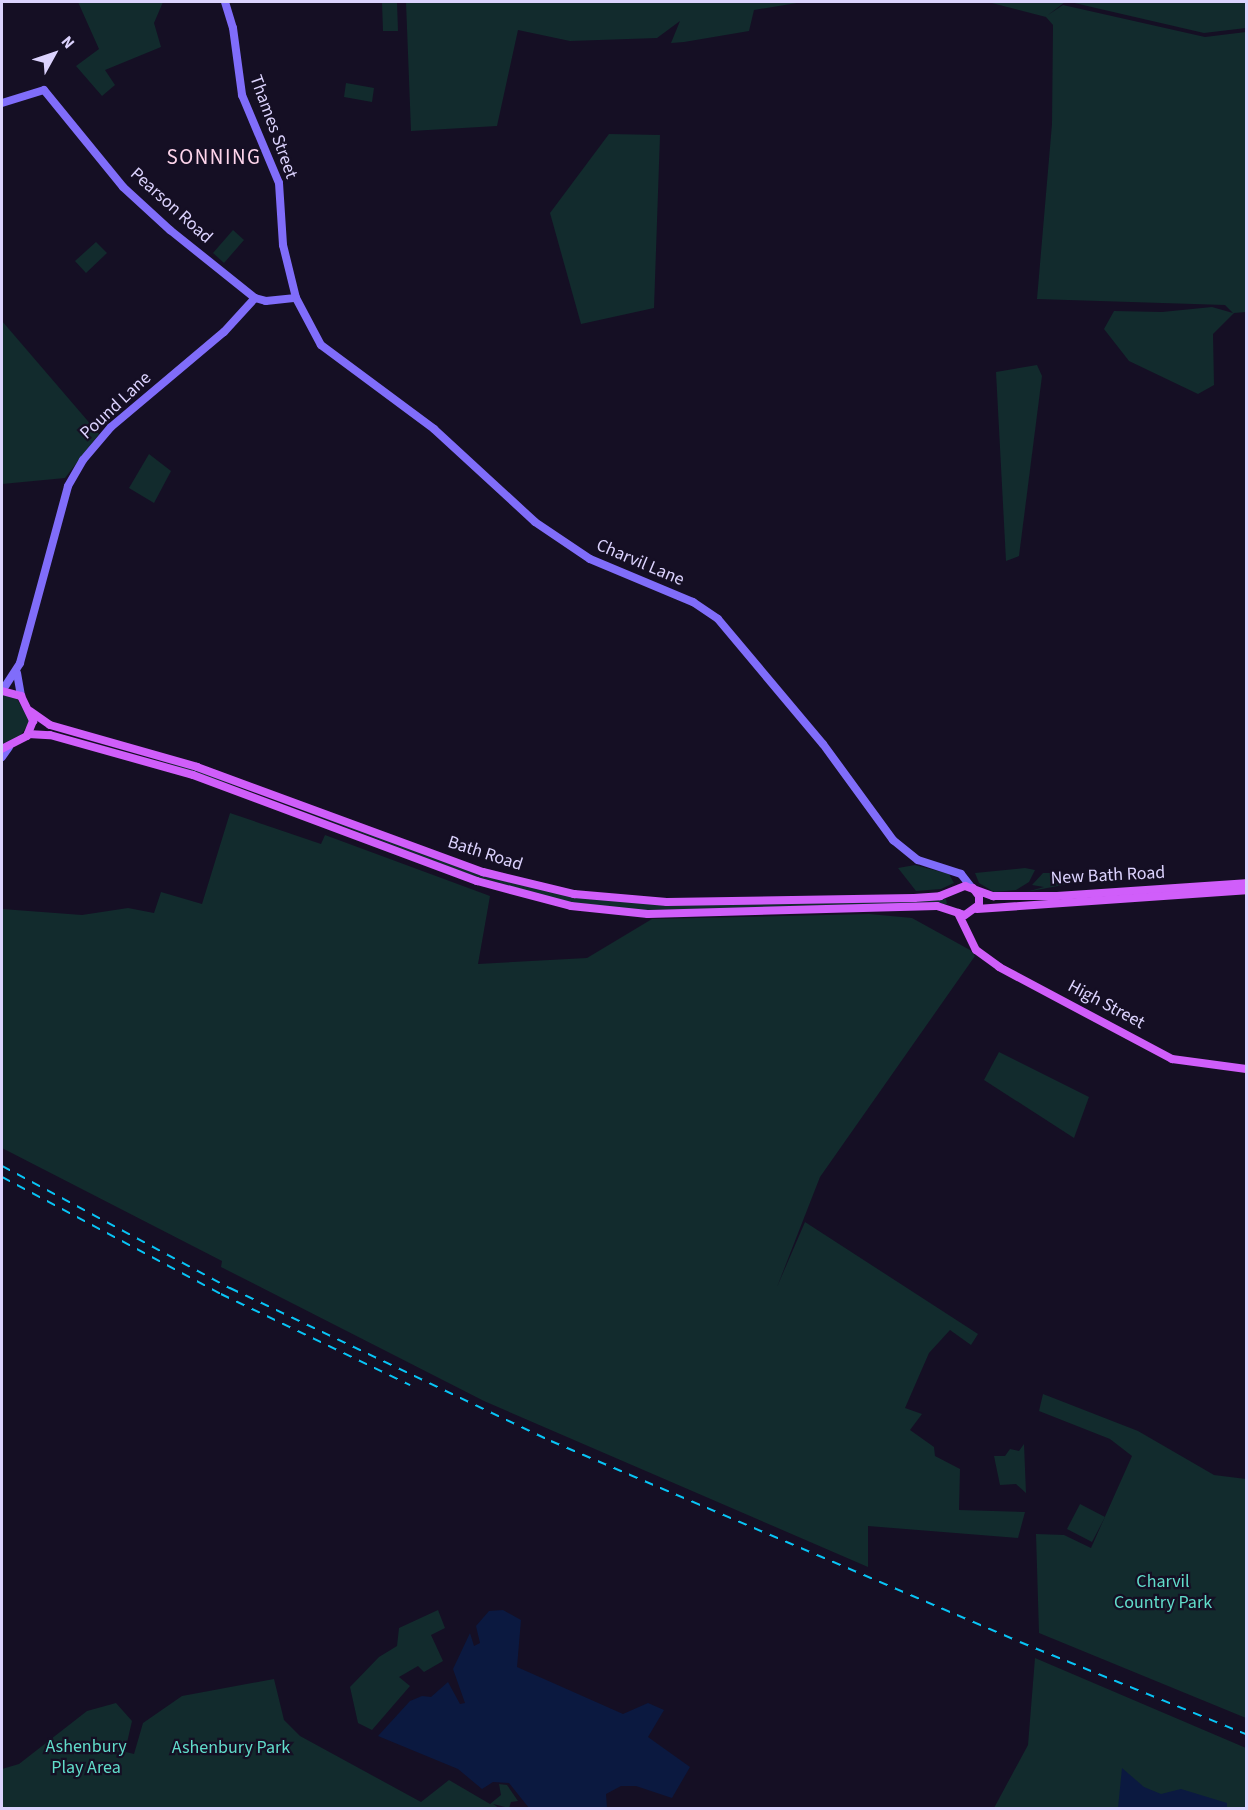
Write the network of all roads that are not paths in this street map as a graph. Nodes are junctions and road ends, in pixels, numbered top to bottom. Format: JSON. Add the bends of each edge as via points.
{"nodes":[{"id":1,"x":225,"y":2,"type":"edge"},
{"id":2,"x":2,"y":103,"type":"edge"},
{"id":3,"x":255,"y":298,"type":"junction"},
{"id":4,"x":296,"y":298,"type":"junction"},
{"id":5,"x":17,"y":671,"type":"junction"},
{"id":6,"x":2,"y":691,"type":"edge"},
{"id":7,"x":21,"y":696,"type":"junction"},
{"id":8,"x":30,"y":711,"type":"junction"},
{"id":9,"x":28,"y":734,"type":"junction"},
{"id":10,"x":129,"y":745,"type":"junction"},
{"id":11,"x":5,"y":748,"type":"edge"},
{"id":12,"x":127,"y":755,"type":"junction"},
{"id":13,"x":2,"y":756,"type":"edge"},
{"id":14,"x":953,"y":871,"type":"junction"},
{"id":15,"x":1246,"y":883,"type":"edge"},
{"id":16,"x":971,"y":888,"type":"junction"},
{"id":17,"x":956,"y":890,"type":"junction"},
{"id":18,"x":1246,"y":890,"type":"edge"},
{"id":19,"x":975,"y":911,"type":"junction"},
{"id":20,"x":957,"y":912,"type":"junction"},
{"id":21,"x":969,"y":933,"type":"junction"},
{"id":22,"x":1246,"y":1070,"type":"edge"}],
"edges":[{"from":1,"to":4,"type":"main road","name":"Thames Street","via":[[233,28],[242,95],[279,183],[283,245]]},
{"from":2,"to":3,"type":"main road","name":"Pearson Road","via":[[37,90],[50,94],[123,188]]},
{"from":3,"to":4,"type":"main road"},
{"from":3,"to":5,"type":"main road","name":"Pound Lane","via":[[224,332],[111,427],[83,460],[68,486]]},
{"from":4,"to":14,"type":"main road","name":"Charvil Lane","via":[[321,345],[434,429],[535,522],[590,559],[693,602],[718,619],[823,744],[893,840],[918,860]]},
{"from":5,"to":6,"type":"main road","name":"Pound Lane"},
{"from":5,"to":7,"type":"main road","name":"Pound Lane"},
{"from":6,"to":7,"type":"main road"},
{"from":7,"to":8,"type":"main road"},
{"from":8,"to":9,"type":"main road","via":[[33,724]]},
{"from":8,"to":10,"type":"main road","name":"Bath Road","via":[[50,725]]},
{"from":9,"to":11,"type":"main road"},
{"from":9,"to":12,"type":"main road","name":"Bath Road","via":[[46,734]]},
{"from":10,"to":12,"type":"main road"},
{"from":10,"to":17,"type":"main road","name":"Bath Road","via":[[276,794],[483,872],[558,892],[667,902],[930,897]]},
{"from":11,"to":13,"type":"main road"},
{"from":12,"to":20,"type":"main road","name":"Bath Road","via":[[249,793],[503,890],[571,906],[648,914],[937,906]]},
{"from":14,"to":16,"type":"main road","name":"Charvil Lane"},
{"from":14,"to":17,"type":"main road"},
{"from":15,"to":16,"type":"main road","name":"New Bath Road","via":[[1065,896],[993,896]]},
{"from":16,"to":17,"type":"main road","name":"Bath Road"},
{"from":16,"to":19,"type":"main road","via":[[979,898]]},
{"from":17,"to":20,"type":"main road","via":[[951,901]]},
{"from":18,"to":19,"type":"main road","name":"New Bath Road"},
{"from":19,"to":20,"type":"main road","name":"Bath Road"},
{"from":19,"to":21,"type":"main road"},
{"from":20,"to":21,"type":"main road","name":"High Street"},
{"from":21,"to":22,"type":"main road","name":"High Street","via":[[976,950],[999,967],[1172,1059]]}]}
